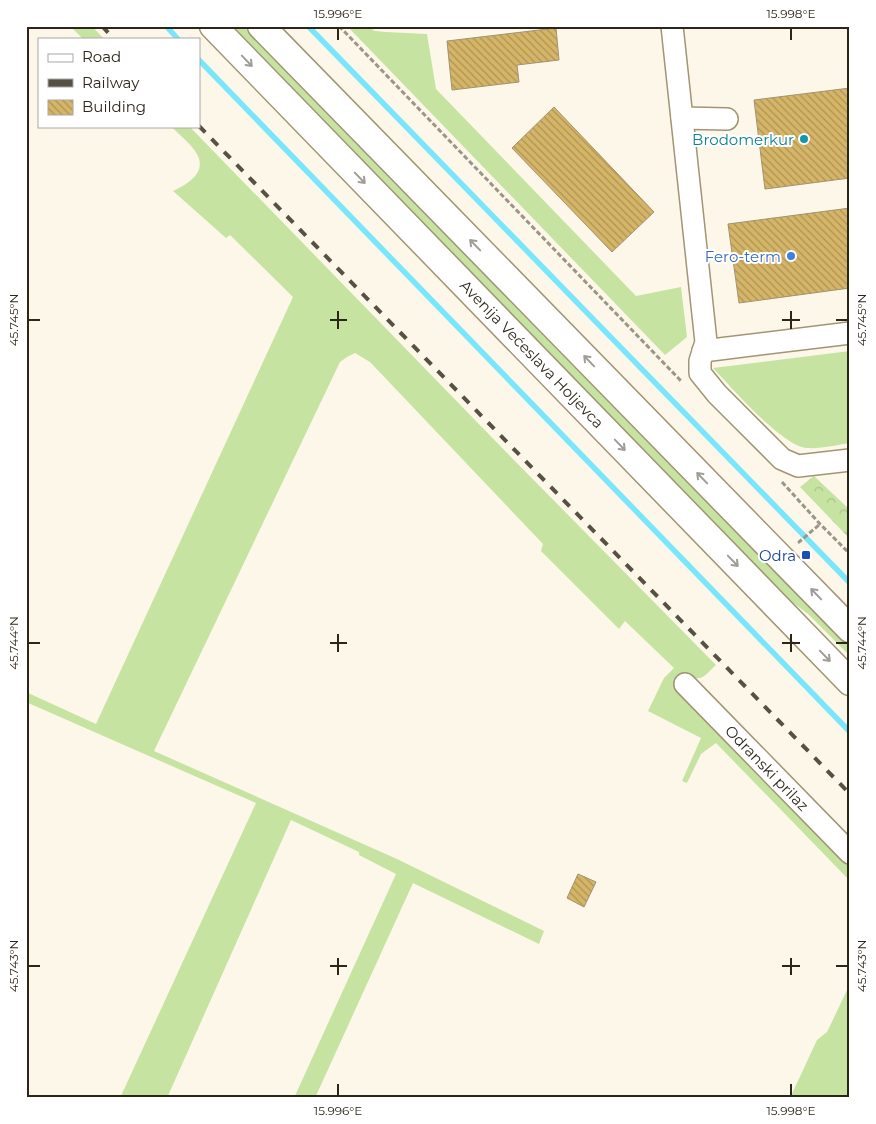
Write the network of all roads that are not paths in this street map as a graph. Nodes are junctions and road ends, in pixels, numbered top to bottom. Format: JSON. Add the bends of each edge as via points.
{"nodes":[{"id":1,"x":213,"y":26,"type":"edge"},
{"id":2,"x":261,"y":26,"type":"edge"},
{"id":3,"x":672,"y":26,"type":"edge"},
{"id":4,"x":682,"y":118,"type":"junction"},
{"id":5,"x":727,"y":119,"type":"dead end"},
{"id":6,"x":850,"y":333,"type":"edge"},
{"id":7,"x":703,"y":351,"type":"junction"},
{"id":8,"x":850,"y":460,"type":"edge"},
{"id":9,"x":850,"y":629,"type":"edge"},
{"id":10,"x":850,"y":682,"type":"edge"},
{"id":11,"x":685,"y":684,"type":"dead end"},
{"id":12,"x":850,"y":853,"type":"edge"}],
"edges":[{"from":1,"to":10,"type":"main road","name":"Avenija Većeslava Holjevca","one_way":true},
{"from":9,"to":2,"type":"main road","one_way":true},
{"from":3,"to":4,"type":"street"},
{"from":4,"to":5,"type":"street"},
{"from":4,"to":7,"type":"street","via":[[706,342]]},
{"from":6,"to":7,"type":"street"},
{"from":7,"to":8,"type":"street","via":[[699,368],[702,378],[782,459],[798,466]]},
{"from":11,"to":12,"type":"street","name":"Odranski prilaz"}]}
